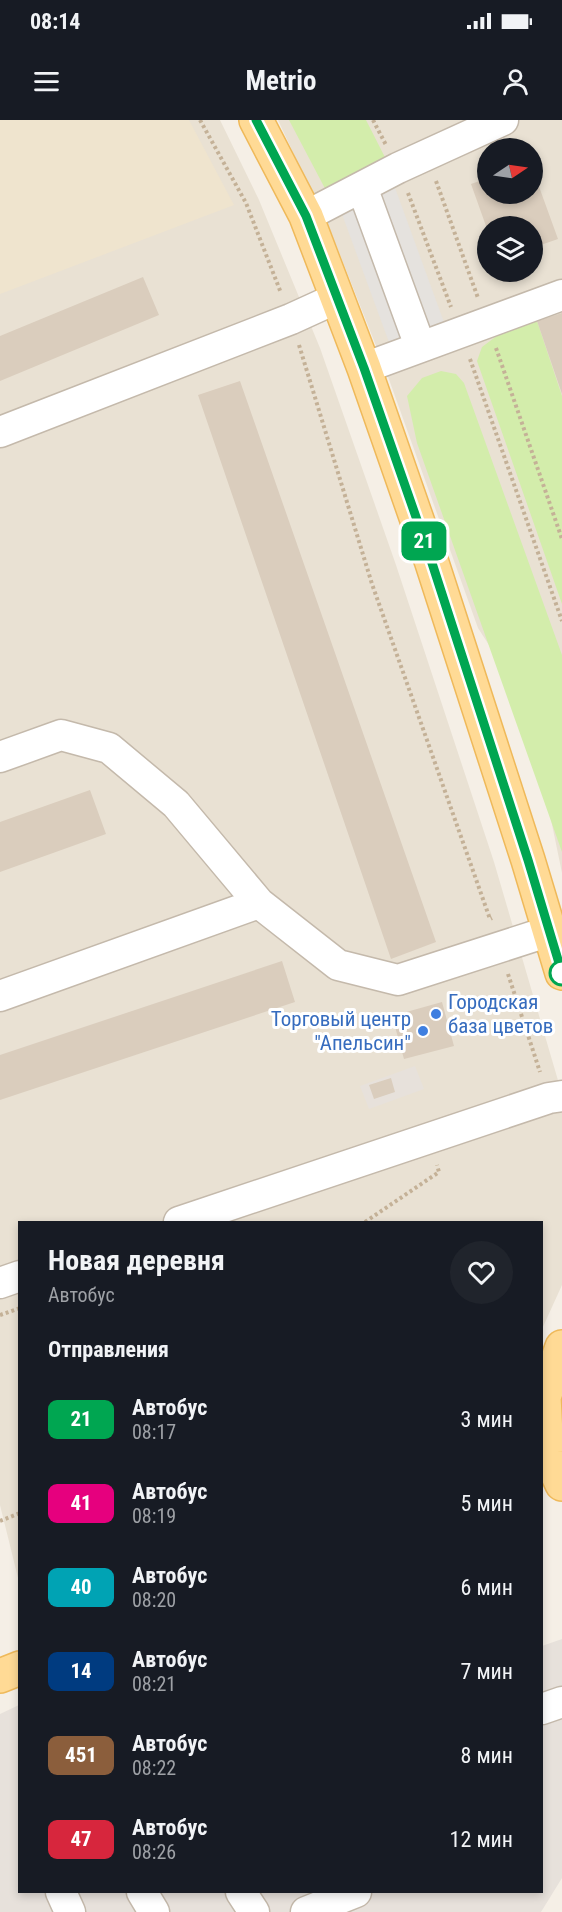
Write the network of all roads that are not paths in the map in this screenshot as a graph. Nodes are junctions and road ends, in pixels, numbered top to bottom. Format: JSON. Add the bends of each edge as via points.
{"nodes":[{"id":1,"x":256,"y":120,"type":"edge"},
{"id":2,"x":504,"y":120,"type":"edge"},
{"id":3,"x":362,"y":187,"type":"junction"},
{"id":4,"x":306,"y":216,"type":"junction"},
{"id":5,"x":562,"y":295,"type":"edge"},
{"id":6,"x":337,"y":298,"type":"junction"},
{"id":7,"x":420,"y":346,"type":"junction"},
{"id":8,"x":364,"y":368,"type":"junction"},
{"id":9,"x":0,"y":432,"type":"edge"},
{"id":10,"x":0,"y":756,"type":"edge"},
{"id":11,"x":259,"y":903,"type":"junction"},
{"id":12,"x":557,"y":948,"type":"edge"},
{"id":13,"x":0,"y":996,"type":"edge"},
{"id":14,"x":556,"y":1097,"type":"edge"},
{"id":15,"x":182,"y":1221,"type":"edge"},
{"id":16,"x":18,"y":1277,"type":"edge"},
{"id":17,"x":0,"y":1283,"type":"edge"},
{"id":18,"x":562,"y":1347,"type":"edge"},
{"id":19,"x":544,"y":1453,"type":"edge"},
{"id":20,"x":562,"y":1484,"type":"edge"},
{"id":21,"x":18,"y":1669,"type":"edge"},
{"id":22,"x":0,"y":1676,"type":"edge"},
{"id":23,"x":562,"y":1701,"type":"edge"},
{"id":24,"x":543,"y":1709,"type":"edge"},
{"id":25,"x":61,"y":1893,"type":"edge"},
{"id":26,"x":143,"y":1893,"type":"edge"},
{"id":27,"x":242,"y":1893,"type":"edge"},
{"id":28,"x":354,"y":1893,"type":"edge"},
{"id":29,"x":70,"y":1912,"type":"edge"},
{"id":30,"x":154,"y":1912,"type":"edge"},
{"id":31,"x":254,"y":1912,"type":"edge"},
{"id":32,"x":306,"y":1912,"type":"edge"}],
"edges":[{"from":1,"to":4,"type":"main road"},
{"from":2,"to":3,"type":"street"},
{"from":3,"to":4,"type":"street"},
{"from":3,"to":7,"type":"street"},
{"from":4,"to":6,"type":"main road"},
{"from":5,"to":7,"type":"street"},
{"from":6,"to":8,"type":"main road"},
{"from":6,"to":9,"type":"street"},
{"from":7,"to":8,"type":"street"},
{"from":8,"to":12,"type":"main road"},
{"from":10,"to":11,"type":"street","via":[[61,735],[109,748],[176,804]]},
{"from":11,"to":12,"type":"street","via":[[338,965],[398,980],[499,948]]},
{"from":11,"to":13,"type":"street"},
{"from":14,"to":15,"type":"street"},
{"from":16,"to":17,"type":"street"},
{"from":18,"to":19,"type":"main road","via":[[544,1397]]},
{"from":19,"to":20,"type":"main road"},
{"from":21,"to":22,"type":"main road"},
{"from":23,"to":24,"type":"street"},
{"from":25,"to":29,"type":"street"},
{"from":26,"to":30,"type":"street"},
{"from":27,"to":31,"type":"street"},
{"from":28,"to":32,"type":"street"}]}
